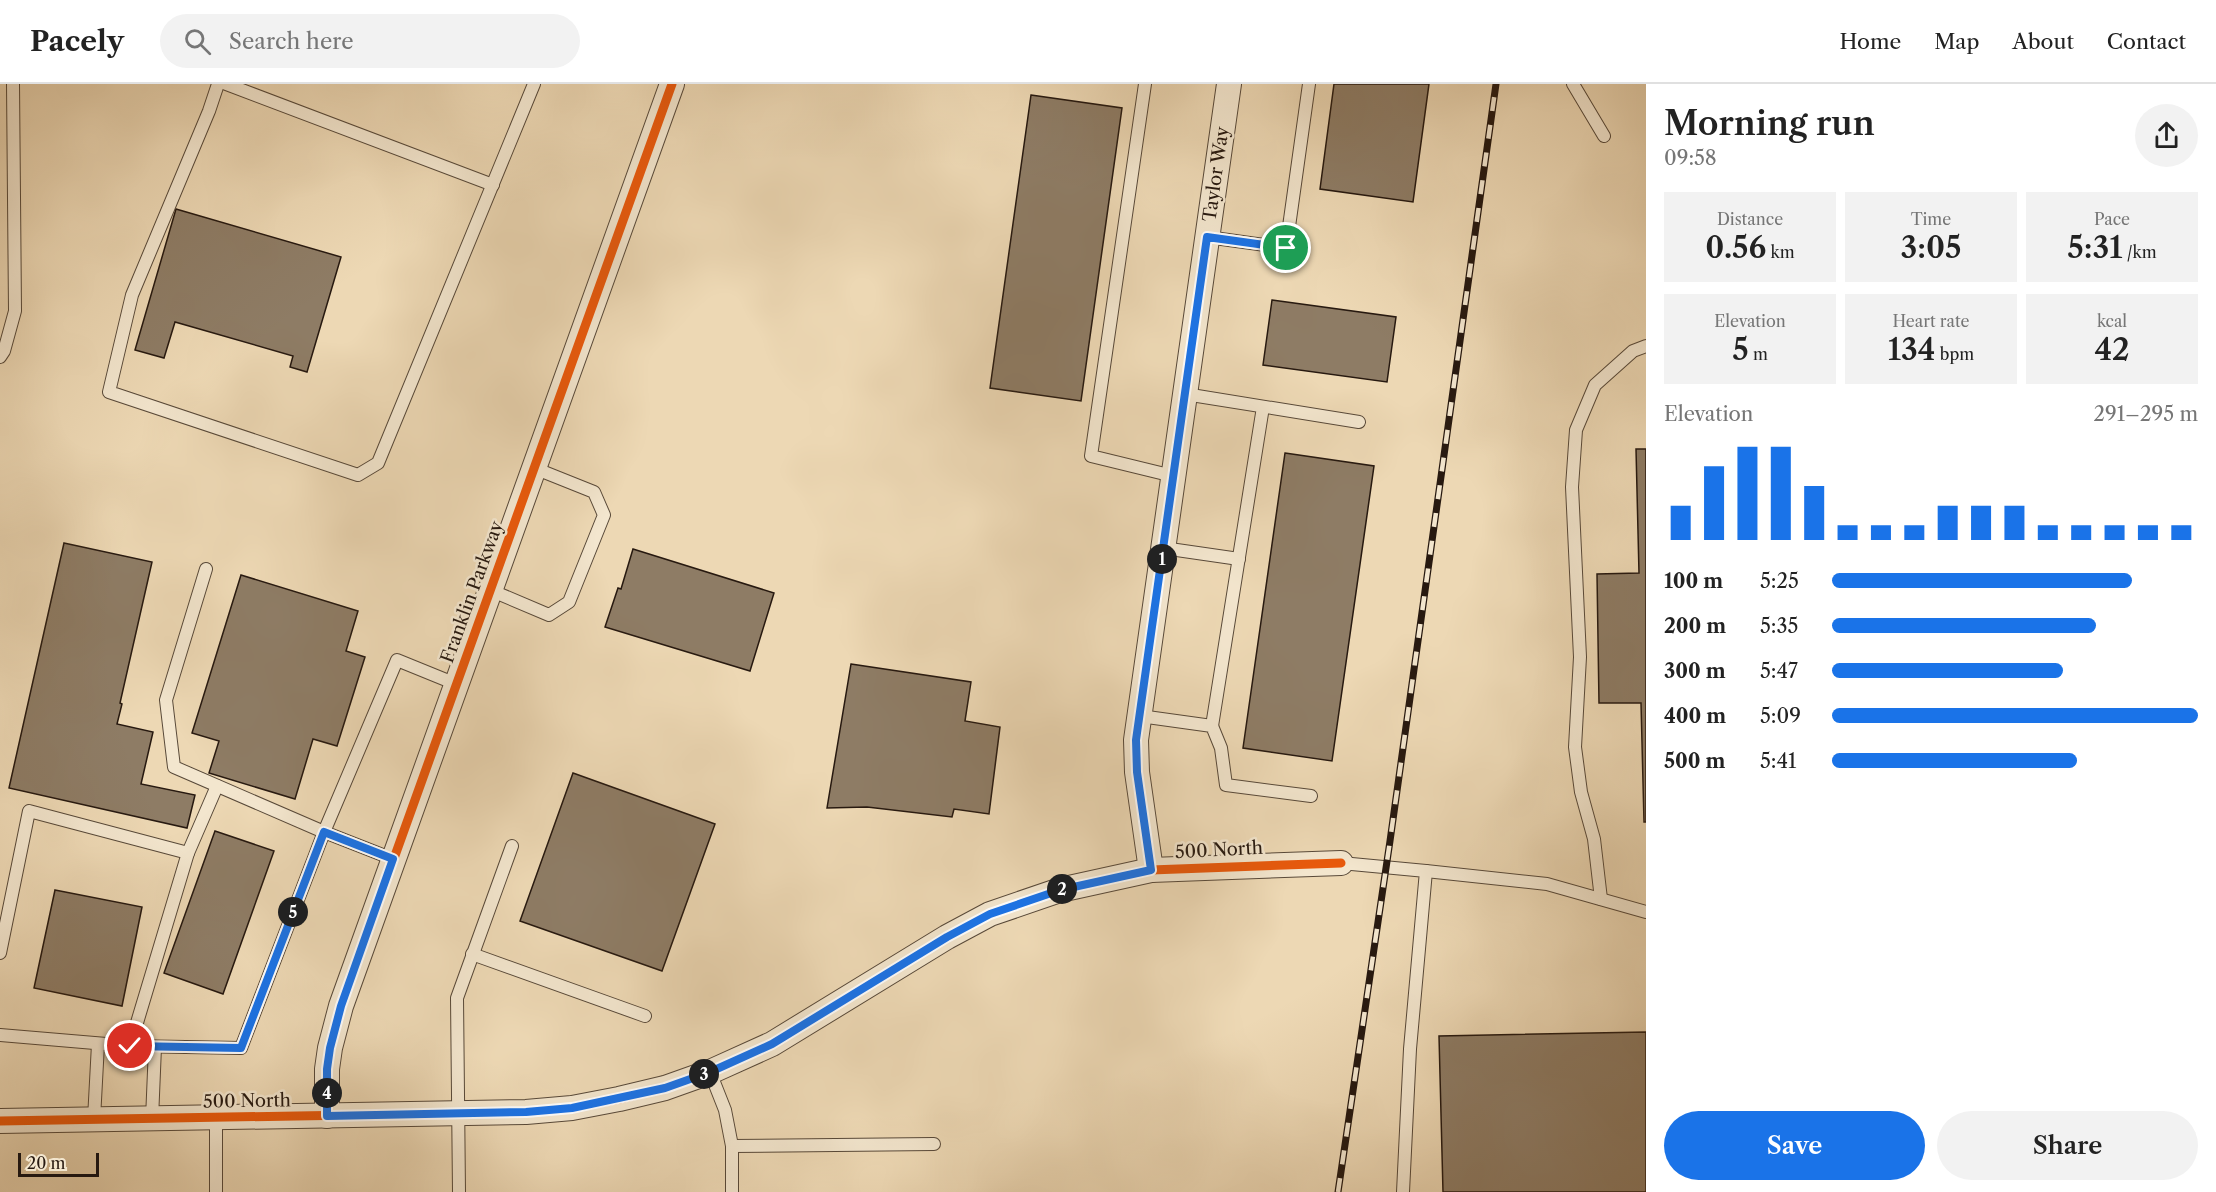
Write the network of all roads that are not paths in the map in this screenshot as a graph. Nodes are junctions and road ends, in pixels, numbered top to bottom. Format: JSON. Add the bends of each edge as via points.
{"nodes":[{"id":1,"x":13,"y":84,"type":"edge"},
{"id":2,"x":218,"y":84,"type":"edge"},
{"id":3,"x":226,"y":84,"type":"edge"},
{"id":4,"x":534,"y":84,"type":"edge"},
{"id":5,"x":672,"y":84,"type":"edge"},
{"id":6,"x":1145,"y":84,"type":"edge"},
{"id":7,"x":1229,"y":84,"type":"edge"},
{"id":8,"x":1309,"y":84,"type":"edge"},
{"id":9,"x":1573,"y":84,"type":"edge"},
{"id":10,"x":1604,"y":136,"type":"dead end"},
{"id":11,"x":0,"y":162,"type":"edge"},
{"id":12,"x":14,"y":162,"type":"junction"},
{"id":13,"x":493,"y":185,"type":"junction"},
{"id":14,"x":1207,"y":237,"type":"junction"},
{"id":15,"x":1646,"y":346,"type":"edge"},
{"id":16,"x":0,"y":357,"type":"edge"},
{"id":17,"x":1185,"y":394,"type":"junction"},
{"id":18,"x":1263,"y":406,"type":"junction"},
{"id":19,"x":1359,"y":422,"type":"dead end"},
{"id":20,"x":534,"y":468,"type":"junction"},
{"id":21,"x":1173,"y":476,"type":"junction"},
{"id":22,"x":1163,"y":548,"type":"junction"},
{"id":23,"x":1239,"y":560,"type":"junction"},
{"id":24,"x":206,"y":569,"type":"dead end"},
{"id":25,"x":490,"y":590,"type":"junction"},
{"id":26,"x":456,"y":684,"type":"junction"},
{"id":27,"x":1140,"y":716,"type":"junction"},
{"id":28,"x":1212,"y":726,"type":"junction"},
{"id":29,"x":217,"y":786,"type":"junction"},
{"id":30,"x":1311,"y":796,"type":"dead end"},
{"id":31,"x":324,"y":832,"type":"junction"},
{"id":32,"x":512,"y":846,"type":"dead end"},
{"id":33,"x":188,"y":854,"type":"junction"},
{"id":34,"x":393,"y":859,"type":"junction"},
{"id":35,"x":1341,"y":863,"type":"joint"},
{"id":36,"x":1151,"y":870,"type":"junction"},
{"id":37,"x":1426,"y":872,"type":"junction"},
{"id":38,"x":1601,"y":899,"type":"junction"},
{"id":39,"x":1646,"y":912,"type":"edge"},
{"id":40,"x":0,"y":952,"type":"edge"},
{"id":41,"x":472,"y":954,"type":"junction"},
{"id":42,"x":645,"y":1016,"type":"dead end"},
{"id":43,"x":0,"y":1035,"type":"edge"},
{"id":44,"x":98,"y":1044,"type":"junction"},
{"id":45,"x":130,"y":1046,"type":"junction"},
{"id":46,"x":155,"y":1047,"type":"junction"},
{"id":47,"x":710,"y":1072,"type":"junction"},
{"id":48,"x":459,"y":1114,"type":"junction"},
{"id":49,"x":327,"y":1116,"type":"junction"},
{"id":50,"x":216,"y":1118,"type":"junction"},
{"id":51,"x":94,"y":1119,"type":"junction"},
{"id":52,"x":152,"y":1119,"type":"junction"},
{"id":53,"x":0,"y":1122,"type":"edge"},
{"id":54,"x":934,"y":1144,"type":"dead end"},
{"id":55,"x":732,"y":1146,"type":"junction"},
{"id":56,"x":216,"y":1192,"type":"edge"},
{"id":57,"x":459,"y":1192,"type":"edge"},
{"id":58,"x":732,"y":1192,"type":"edge"},
{"id":59,"x":1403,"y":1192,"type":"edge"}],
"edges":[{"from":1,"to":12,"type":"lane"},
{"from":2,"to":13,"type":"lane","via":[[132,295],[109,392],[358,475],[378,463]]},
{"from":3,"to":13,"type":"lane"},
{"from":4,"to":13,"type":"lane"},
{"from":5,"to":20,"type":"street","name":"Franklin Parkway"},
{"from":6,"to":21,"type":"lane","via":[[1091,456]]},
{"from":7,"to":14,"type":"street","name":"Taylor Way"},
{"from":8,"to":14,"type":"lane","via":[[1286,248]]},
{"from":9,"to":10,"type":"lane"},
{"from":11,"to":12,"type":"lane"},
{"from":12,"to":16,"type":"lane","via":[[15,311]]},
{"from":14,"to":17,"type":"street","name":"Taylor Way"},
{"from":15,"to":38,"type":"lane","via":[[1633,351],[1595,386],[1576,430],[1572,487],[1580,657],[1575,747],[1581,792],[1594,839]]},
{"from":17,"to":18,"type":"lane"},
{"from":17,"to":21,"type":"street","name":"Taylor Way"},
{"from":18,"to":19,"type":"lane"},
{"from":18,"to":23,"type":"lane"},
{"from":20,"to":25,"type":"street","name":"Franklin Parkway"},
{"from":20,"to":25,"type":"lane","via":[[594,492],[604,515],[569,602],[549,615]]},
{"from":21,"to":22,"type":"street","name":"Taylor Way"},
{"from":22,"to":23,"type":"lane"},
{"from":22,"to":27,"type":"street","name":"Taylor Way"},
{"from":23,"to":28,"type":"lane"},
{"from":24,"to":29,"type":"lane","via":[[166,700],[174,767]]},
{"from":25,"to":26,"type":"street","name":"Franklin Parkway"},
{"from":26,"to":31,"type":"lane","via":[[397,660]]},
{"from":26,"to":34,"type":"street","name":"Franklin Parkway"},
{"from":27,"to":28,"type":"lane"},
{"from":27,"to":36,"type":"street","name":"Taylor Way","via":[[1135,756]]},
{"from":28,"to":30,"type":"lane","via":[[1221,748],[1226,785]]},
{"from":29,"to":31,"type":"lane"},
{"from":29,"to":33,"type":"lane"},
{"from":31,"to":34,"type":"lane"},
{"from":31,"to":46,"type":"lane","via":[[241,1048]]},
{"from":32,"to":41,"type":"lane"},
{"from":33,"to":40,"type":"lane","via":[[30,811]]},
{"from":33,"to":45,"type":"lane"},
{"from":34,"to":49,"type":"street","name":"Franklin Parkway","via":[[334,1029],[327,1069]]},
{"from":35,"to":36,"type":"street","name":"500 North"},
{"from":35,"to":37,"type":"lane"},
{"from":36,"to":47,"type":"street","name":"500 North","via":[[1060,890],[990,914],[772,1044]]},
{"from":37,"to":38,"type":"lane","via":[[1547,884]]},
{"from":37,"to":59,"type":"lane","via":[[1410,1049]]},
{"from":38,"to":39,"type":"lane"},
{"from":41,"to":42,"type":"lane"},
{"from":41,"to":48,"type":"lane","via":[[457,998]]},
{"from":43,"to":44,"type":"lane"},
{"from":44,"to":45,"type":"lane"},
{"from":44,"to":51,"type":"lane"},
{"from":45,"to":46,"type":"lane"},
{"from":46,"to":52,"type":"lane"},
{"from":47,"to":48,"type":"street","name":"500 North","via":[[665,1088],[572,1108]]},
{"from":47,"to":55,"type":"lane"},
{"from":48,"to":49,"type":"street","name":"500 North"},
{"from":48,"to":57,"type":"lane"},
{"from":49,"to":50,"type":"street","name":"500 North"},
{"from":50,"to":52,"type":"street","name":"500 North"},
{"from":50,"to":56,"type":"lane"},
{"from":51,"to":52,"type":"street","name":"500 North"},
{"from":51,"to":53,"type":"street","name":"500 North"},
{"from":54,"to":55,"type":"lane"},
{"from":55,"to":58,"type":"lane"}]}
